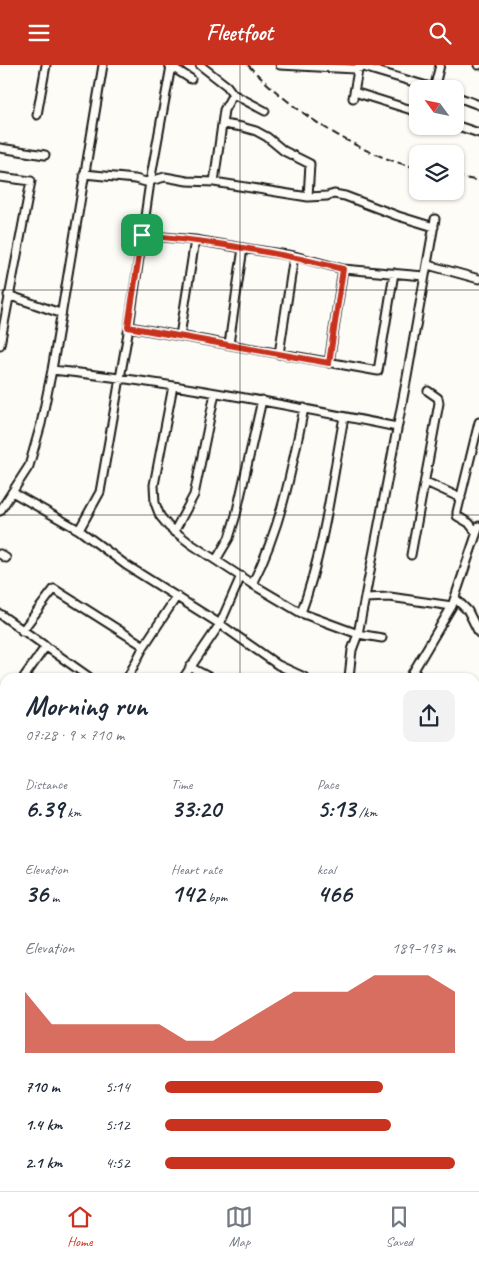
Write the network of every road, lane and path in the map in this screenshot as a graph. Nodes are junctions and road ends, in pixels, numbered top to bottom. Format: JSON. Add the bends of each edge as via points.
{"nodes":[{"id":1,"x":46,"y":65,"type":"edge"},
{"id":2,"x":103,"y":65,"type":"edge"},
{"id":3,"x":170,"y":65,"type":"edge"},
{"id":4,"x":200,"y":65,"type":"edge"},
{"id":5,"x":280,"y":65,"type":"edge"},
{"id":6,"x":440,"y":65,"type":"edge"},
{"id":7,"x":359,"y":67,"type":"edge"},
{"id":8,"x":191,"y":79,"type":"dead end"},
{"id":9,"x":409,"y":80,"type":"edge"},
{"id":10,"x":437,"y":80,"type":"edge"},
{"id":11,"x":233,"y":94,"type":"junction"},
{"id":12,"x":464,"y":99,"type":"edge"},
{"id":13,"x":479,"y":105,"type":"edge"},
{"id":14,"x":409,"y":110,"type":"edge"},
{"id":15,"x":265,"y":111,"type":"dead end"},
{"id":16,"x":37,"y":115,"type":"dead end"},
{"id":17,"x":223,"y":124,"type":"junction"},
{"id":18,"x":464,"y":128,"type":"edge"},
{"id":19,"x":479,"y":133,"type":"edge"},
{"id":20,"x":0,"y":148,"type":"edge"},
{"id":21,"x":45,"y":155,"type":"dead end"},
{"id":22,"x":84,"y":174,"type":"junction"},
{"id":23,"x":0,"y":177,"type":"edge"},
{"id":24,"x":150,"y":182,"type":"junction"},
{"id":25,"x":214,"y":182,"type":"junction"},
{"id":26,"x":308,"y":197,"type":"junction"},
{"id":27,"x":142,"y":235,"type":"junction"},
{"id":28,"x":195,"y":239,"type":"junction"},
{"id":29,"x":243,"y":247,"type":"junction"},
{"id":30,"x":294,"y":256,"type":"junction"},
{"id":31,"x":428,"y":265,"type":"junction"},
{"id":32,"x":343,"y":269,"type":"junction"},
{"id":33,"x":394,"y":273,"type":"junction"},
{"id":34,"x":424,"y":276,"type":"junction"},
{"id":35,"x":479,"y":279,"type":"edge"},
{"id":36,"x":8,"y":295,"type":"junction"},
{"id":37,"x":60,"y":313,"type":"junction"},
{"id":38,"x":128,"y":327,"type":"junction"},
{"id":39,"x":180,"y":336,"type":"junction"},
{"id":40,"x":229,"y":344,"type":"junction"},
{"id":41,"x":0,"y":345,"type":"edge"},
{"id":42,"x":279,"y":354,"type":"junction"},
{"id":43,"x":329,"y":363,"type":"junction"},
{"id":44,"x":52,"y":370,"type":"junction"},
{"id":45,"x":120,"y":377,"type":"junction"},
{"id":46,"x":173,"y":386,"type":"junction"},
{"id":47,"x":428,"y":391,"type":"dead end"},
{"id":48,"x":215,"y":393,"type":"junction"},
{"id":49,"x":262,"y":400,"type":"junction"},
{"id":50,"x":304,"y":408,"type":"junction"},
{"id":51,"x":344,"y":417,"type":"junction"},
{"id":52,"x":479,"y":421,"type":"edge"},
{"id":53,"x":397,"y":427,"type":"junction"},
{"id":54,"x":426,"y":482,"type":"junction"},
{"id":55,"x":12,"y":492,"type":"junction"},
{"id":56,"x":461,"y":498,"type":"junction"},
{"id":57,"x":0,"y":511,"type":"edge"},
{"id":58,"x":478,"y":529,"type":"edge"},
{"id":59,"x":79,"y":530,"type":"junction"},
{"id":60,"x":174,"y":532,"type":"junction"},
{"id":61,"x":411,"y":555,"type":"dead end"},
{"id":62,"x":216,"y":560,"type":"junction"},
{"id":63,"x":241,"y":576,"type":"junction"},
{"id":64,"x":252,"y":585,"type":"junction"},
{"id":65,"x":177,"y":597,"type":"junction"},
{"id":66,"x":365,"y":598,"type":"junction"},
{"id":67,"x":455,"y":598,"type":"junction"},
{"id":68,"x":452,"y":606,"type":"junction"},
{"id":69,"x":301,"y":613,"type":"junction"},
{"id":70,"x":0,"y":614,"type":"edge"},
{"id":71,"x":220,"y":624,"type":"junction"},
{"id":72,"x":22,"y":631,"type":"junction"},
{"id":73,"x":479,"y":633,"type":"edge"},
{"id":74,"x":358,"y":634,"type":"junction"},
{"id":75,"x":382,"y":638,"type":"dead end"},
{"id":76,"x":46,"y":646,"type":"junction"},
{"id":77,"x":144,"y":646,"type":"junction"},
{"id":78,"x":190,"y":667,"type":"junction"},
{"id":79,"x":27,"y":673,"type":"edge"},
{"id":80,"x":83,"y":673,"type":"edge"},
{"id":81,"x":130,"y":673,"type":"edge"},
{"id":82,"x":186,"y":673,"type":"edge"},
{"id":83,"x":201,"y":673,"type":"edge"},
{"id":84,"x":295,"y":673,"type":"edge"},
{"id":85,"x":349,"y":673,"type":"edge"},
{"id":86,"x":412,"y":673,"type":"edge"}],
"edges":[{"from":1,"to":16,"type":"street"},
{"from":2,"to":22,"type":"street"},
{"from":3,"to":8,"type":"street"},
{"from":3,"to":24,"type":"street"},
{"from":4,"to":11,"type":"street"},
{"from":5,"to":7,"type":"street"},
{"from":6,"to":10,"type":"street"},
{"from":7,"to":9,"type":"street"},
{"from":7,"to":14,"type":"street","via":[[354,95]]},
{"from":11,"to":15,"type":"street"},
{"from":11,"to":17,"type":"street","via":[[224,110]]},
{"from":12,"to":13,"type":"street"},
{"from":17,"to":25,"type":"street"},
{"from":17,"to":26,"type":"street","via":[[256,131],[310,164]]},
{"from":18,"to":19,"type":"street"},
{"from":20,"to":21,"type":"street"},
{"from":22,"to":24,"type":"street"},
{"from":22,"to":37,"type":"street"},
{"from":23,"to":36,"type":"street","via":[[30,181]]},
{"from":24,"to":25,"type":"street","via":[[165,177]]},
{"from":24,"to":27,"type":"street"},
{"from":25,"to":26,"type":"street"},
{"from":26,"to":31,"type":"street","via":[[345,196],[398,216],[434,223]]},
{"from":27,"to":28,"type":"street"},
{"from":27,"to":38,"type":"street"},
{"from":28,"to":29,"type":"street"},
{"from":28,"to":39,"type":"street"},
{"from":29,"to":30,"type":"street"},
{"from":29,"to":40,"type":"street"},
{"from":30,"to":32,"type":"street"},
{"from":30,"to":42,"type":"street"},
{"from":31,"to":34,"type":"street"},
{"from":31,"to":35,"type":"street"},
{"from":32,"to":33,"type":"street"},
{"from":32,"to":43,"type":"street"},
{"from":33,"to":34,"type":"street"},
{"from":33,"to":43,"type":"street","via":[[378,371]]},
{"from":34,"to":53,"type":"street"},
{"from":36,"to":37,"type":"street"},
{"from":36,"to":41,"type":"street"},
{"from":37,"to":44,"type":"street"},
{"from":38,"to":39,"type":"street"},
{"from":38,"to":45,"type":"street"},
{"from":39,"to":40,"type":"street"},
{"from":40,"to":42,"type":"street"},
{"from":42,"to":43,"type":"street"},
{"from":44,"to":45,"type":"street"},
{"from":44,"to":55,"type":"street","via":[[42,424],[29,466]]},
{"from":45,"to":46,"type":"street"},
{"from":45,"to":59,"type":"street","via":[[100,492]]},
{"from":46,"to":48,"type":"street"},
{"from":46,"to":60,"type":"street","via":[[154,485],[157,510]]},
{"from":47,"to":54,"type":"street","via":[[438,398],[439,403]]},
{"from":48,"to":49,"type":"street"},
{"from":48,"to":60,"type":"street","via":[[194,495]]},
{"from":49,"to":50,"type":"street"},
{"from":49,"to":62,"type":"street","via":[[236,515],[229,538]]},
{"from":50,"to":51,"type":"street"},
{"from":50,"to":64,"type":"street","via":[[276,531]]},
{"from":51,"to":53,"type":"street"},
{"from":51,"to":69,"type":"street","via":[[320,547]]},
{"from":52,"to":56,"type":"street"},
{"from":53,"to":66,"type":"street"},
{"from":54,"to":56,"type":"street"},
{"from":54,"to":61,"type":"street"},
{"from":55,"to":57,"type":"street"},
{"from":55,"to":59,"type":"street"},
{"from":56,"to":58,"type":"street","via":[[458,516]]},
{"from":58,"to":67,"type":"street"},
{"from":59,"to":65,"type":"street"},
{"from":60,"to":62,"type":"street"},
{"from":62,"to":63,"type":"street"},
{"from":63,"to":64,"type":"street"},
{"from":63,"to":71,"type":"street"},
{"from":64,"to":69,"type":"street"},
{"from":65,"to":71,"type":"street"},
{"from":65,"to":77,"type":"street"},
{"from":66,"to":68,"type":"street","via":[[390,597]]},
{"from":66,"to":74,"type":"street"},
{"from":67,"to":68,"type":"street"},
{"from":67,"to":73,"type":"street","via":[[468,611]]},
{"from":68,"to":86,"type":"street"},
{"from":69,"to":74,"type":"street"},
{"from":70,"to":72,"type":"street"},
{"from":71,"to":78,"type":"street"},
{"from":71,"to":84,"type":"street","via":[[278,665]]},
{"from":72,"to":76,"type":"street"},
{"from":72,"to":77,"type":"street","via":[[54,589]]},
{"from":74,"to":75,"type":"street"},
{"from":74,"to":85,"type":"street"},
{"from":76,"to":79,"type":"street"},
{"from":76,"to":80,"type":"street"},
{"from":77,"to":81,"type":"street"},
{"from":78,"to":82,"type":"street"},
{"from":78,"to":83,"type":"street"}]}
